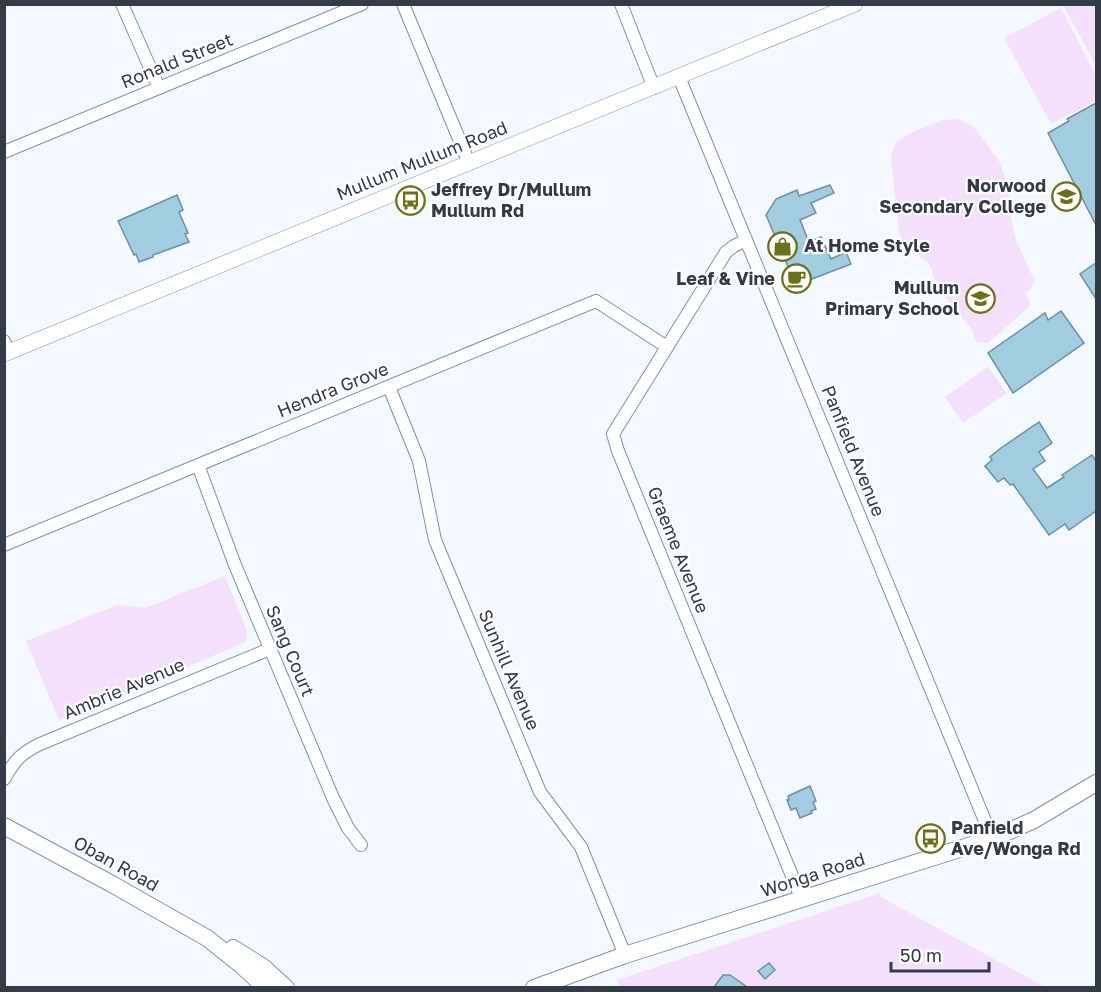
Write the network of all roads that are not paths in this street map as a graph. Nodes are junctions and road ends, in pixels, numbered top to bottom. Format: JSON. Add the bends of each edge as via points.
{"nodes":[{"id":1,"x":122,"y":4,"type":"edge"},
{"id":2,"x":363,"y":4,"type":"edge"},
{"id":3,"x":403,"y":4,"type":"edge"},
{"id":4,"x":621,"y":4,"type":"edge"},
{"id":5,"x":855,"y":4,"type":"edge"},
{"id":6,"x":679,"y":77,"type":"junction"},
{"id":7,"x":159,"y":88,"type":"junction"},
{"id":8,"x":654,"y":88,"type":"junction"},
{"id":9,"x":4,"y":152,"type":"edge"},
{"id":10,"x":469,"y":163,"type":"junction"},
{"id":11,"x":746,"y":240,"type":"junction"},
{"id":12,"x":667,"y":347,"type":"junction"},
{"id":13,"x":6,"y":349,"type":"edge"},
{"id":14,"x":389,"y":387,"type":"junction"},
{"id":15,"x":198,"y":465,"type":"junction"},
{"id":16,"x":4,"y":544,"type":"edge"},
{"id":17,"x":270,"y":649,"type":"junction"},
{"id":18,"x":4,"y":779,"type":"edge"},
{"id":19,"x":1096,"y":783,"type":"edge"},
{"id":20,"x":4,"y":826,"type":"edge"},
{"id":21,"x":994,"y":838,"type":"junction"},
{"id":22,"x":361,"y":845,"type":"dead end"},
{"id":23,"x":802,"y":899,"type":"junction"},
{"id":24,"x":207,"y":938,"type":"junction"},
{"id":25,"x":625,"y":955,"type":"junction"},
{"id":26,"x":266,"y":987,"type":"edge"},
{"id":27,"x":286,"y":987,"type":"edge"},
{"id":28,"x":534,"y":987,"type":"edge"}],
"edges":[{"from":1,"to":7,"type":"street"},
{"from":2,"to":7,"type":"street","name":"Ronald Street"},
{"from":3,"to":10,"type":"street"},
{"from":4,"to":8,"type":"street"},
{"from":5,"to":6,"type":"street","name":"Mullum Mullum Road"},
{"from":6,"to":8,"type":"street","name":"Mullum Mullum Road"},
{"from":6,"to":11,"type":"street","name":"Panfield Avenue"},
{"from":7,"to":9,"type":"street","name":"Ronald Street"},
{"from":8,"to":10,"type":"street","name":"Mullum Mullum Road"},
{"from":10,"to":13,"type":"street","name":"Mullum Mullum Road"},
{"from":11,"to":12,"type":"street","name":"Graeme Avenue","via":[[726,252]]},
{"from":11,"to":21,"type":"street","name":"Panfield Avenue"},
{"from":12,"to":14,"type":"street","name":"Hendra Grove","via":[[596,301]]},
{"from":12,"to":23,"type":"street","name":"Graeme Avenue","via":[[613,434]]},
{"from":14,"to":15,"type":"street","name":"Hendra Grove"},
{"from":14,"to":25,"type":"street","name":"Sunhill Avenue","via":[[419,461],[435,540],[540,792],[581,847]]},
{"from":15,"to":16,"type":"street","name":"Hendra Grove"},
{"from":15,"to":17,"type":"street","name":"Sang Court"},
{"from":17,"to":18,"type":"street","name":"Ambrie Avenue","via":[[40,744],[24,752]]},
{"from":17,"to":22,"type":"street","name":"Sang Court","via":[[333,798]]},
{"from":19,"to":21,"type":"main road","name":"Wonga Road","via":[[1034,820]]},
{"from":20,"to":24,"type":"main road","name":"Oban Road"},
{"from":21,"to":23,"type":"main road","name":"Wonga Road"},
{"from":23,"to":25,"type":"main road","name":"Wonga Road"},
{"from":24,"to":26,"type":"main road","name":"Oban Road"},
{"from":24,"to":27,"type":"main road","name":"Oban Road","via":[[244,954]]},
{"from":25,"to":28,"type":"main road","name":"Wonga Road"}]}
